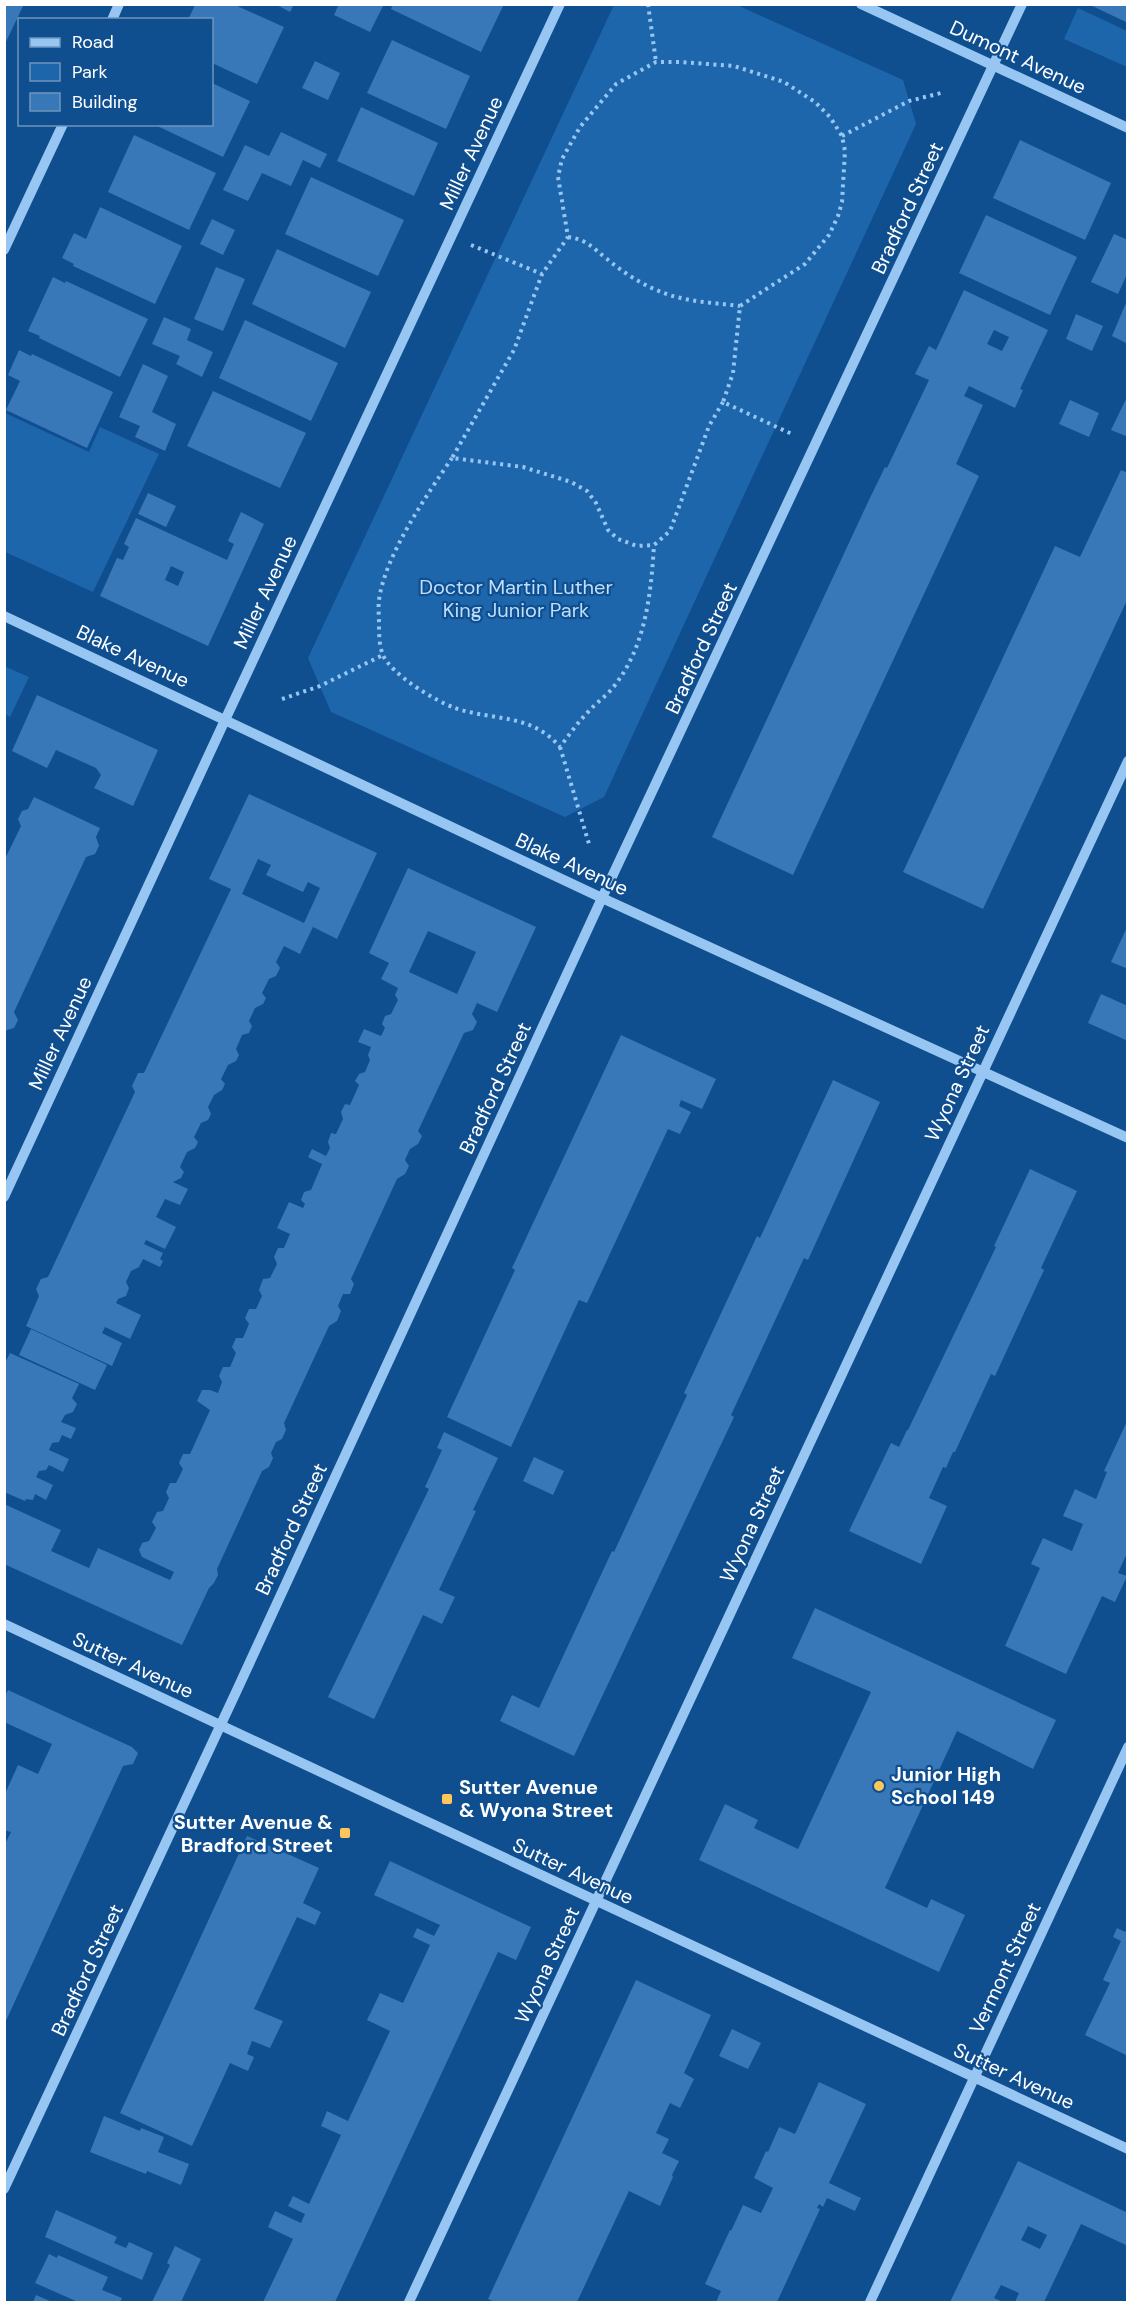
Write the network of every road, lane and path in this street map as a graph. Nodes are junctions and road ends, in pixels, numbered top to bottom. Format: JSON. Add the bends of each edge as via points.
{"nodes":[{"id":1,"x":119,"y":4,"type":"edge"},
{"id":2,"x":560,"y":4,"type":"edge"},
{"id":3,"x":648,"y":4,"type":"edge"},
{"id":4,"x":861,"y":4,"type":"edge"},
{"id":5,"x":1022,"y":4,"type":"edge"},
{"id":6,"x":113,"y":18,"type":"edge"},
{"id":7,"x":656,"y":62,"type":"junction"},
{"id":8,"x":994,"y":65,"type":"junction"},
{"id":9,"x":941,"y":93,"type":"dead end"},
{"id":10,"x":62,"y":126,"type":"edge"},
{"id":11,"x":1128,"y":128,"type":"edge"},
{"id":12,"x":842,"y":136,"type":"junction"},
{"id":13,"x":452,"y":236,"type":"junction"},
{"id":14,"x":568,"y":237,"type":"junction"},
{"id":15,"x":4,"y":250,"type":"edge"},
{"id":16,"x":542,"y":274,"type":"junction"},
{"id":17,"x":740,"y":306,"type":"junction"},
{"id":18,"x":723,"y":402,"type":"junction"},
{"id":19,"x":817,"y":445,"type":"junction"},
{"id":20,"x":452,"y":458,"type":"junction"},
{"id":21,"x":654,"y":545,"type":"junction"},
{"id":22,"x":4,"y":616,"type":"edge"},
{"id":23,"x":383,"y":656,"type":"junction"},
{"id":24,"x":282,"y":699,"type":"dead end"},
{"id":25,"x":225,"y":720,"type":"junction"},
{"id":26,"x":560,"y":747,"type":"junction"},
{"id":27,"x":1128,"y":761,"type":"edge"},
{"id":28,"x":589,"y":844,"type":"dead end"},
{"id":29,"x":602,"y":898,"type":"junction"},
{"id":30,"x":982,"y":1071,"type":"junction"},
{"id":31,"x":1128,"y":1138,"type":"edge"},
{"id":32,"x":4,"y":1197,"type":"edge"},
{"id":33,"x":4,"y":1624,"type":"edge"},
{"id":34,"x":221,"y":1726,"type":"junction"},
{"id":35,"x":1128,"y":1747,"type":"edge"},
{"id":36,"x":596,"y":1902,"type":"junction"},
{"id":37,"x":974,"y":2077,"type":"junction"},
{"id":38,"x":1128,"y":2149,"type":"edge"},
{"id":39,"x":4,"y":2189,"type":"edge"},
{"id":40,"x":409,"y":2302,"type":"edge"},
{"id":41,"x":870,"y":2302,"type":"edge"}],
"edges":[{"from":1,"to":6,"type":"street"},
{"from":2,"to":13,"type":"street","name":"Miller Avenue"},
{"from":3,"to":7,"type":"path"},
{"from":4,"to":8,"type":"street","name":"Dumont Avenue"},
{"from":5,"to":8,"type":"street","name":"Bradford Street"},
{"from":7,"to":12,"type":"path","via":[[734,66],[784,82],[815,102]]},
{"from":7,"to":14,"type":"path","via":[[616,84],[580,127],[562,159],[558,177]]},
{"from":8,"to":11,"type":"street","name":"Dumont Avenue"},
{"from":8,"to":19,"type":"street","name":"Bradford Street"},
{"from":9,"to":12,"type":"path","via":[[909,101]]},
{"from":10,"to":15,"type":"street"},
{"from":12,"to":17,"type":"path","via":[[842,202],[829,235],[805,264]]},
{"from":13,"to":16,"type":"path"},
{"from":13,"to":25,"type":"street","name":"Miller Avenue"},
{"from":14,"to":16,"type":"path"},
{"from":14,"to":17,"type":"path","via":[[580,238],[635,279],[676,299]]},
{"from":16,"to":20,"type":"path","via":[[514,350]]},
{"from":17,"to":18,"type":"path","via":[[733,373]]},
{"from":18,"to":19,"type":"path"},
{"from":18,"to":21,"type":"path","via":[[709,426],[670,531]]},
{"from":19,"to":29,"type":"street","name":"Bradford Street"},
{"from":20,"to":21,"type":"path","via":[[523,467],[571,482],[587,491],[597,503],[608,530],[618,539],[637,546]]},
{"from":20,"to":23,"type":"path","via":[[416,512],[387,572],[379,599]]},
{"from":21,"to":26,"type":"path","via":[[652,588],[632,658],[615,685]]},
{"from":22,"to":25,"type":"street","name":"Blake Avenue"},
{"from":23,"to":24,"type":"path"},
{"from":23,"to":26,"type":"path","via":[[427,695],[455,708],[528,724],[544,731]]},
{"from":25,"to":29,"type":"street","name":"Blake Avenue"},
{"from":25,"to":32,"type":"street","name":"Miller Avenue"},
{"from":26,"to":28,"type":"path"},
{"from":27,"to":30,"type":"street","name":"Wyona Street"},
{"from":29,"to":30,"type":"street","name":"Blake Avenue"},
{"from":29,"to":34,"type":"street","name":"Bradford Street"},
{"from":30,"to":31,"type":"street","name":"Blake Avenue"},
{"from":30,"to":36,"type":"street","name":"Wyona Street"},
{"from":33,"to":34,"type":"street","name":"Sutter Avenue"},
{"from":34,"to":36,"type":"street","name":"Sutter Avenue"},
{"from":34,"to":39,"type":"street","name":"Bradford Street"},
{"from":35,"to":37,"type":"street","name":"Vermont Street"},
{"from":36,"to":37,"type":"street","name":"Sutter Avenue"},
{"from":36,"to":40,"type":"street","name":"Wyona Street"},
{"from":37,"to":38,"type":"street","name":"Sutter Avenue"},
{"from":37,"to":41,"type":"street","name":"Vermont Street"}]}
